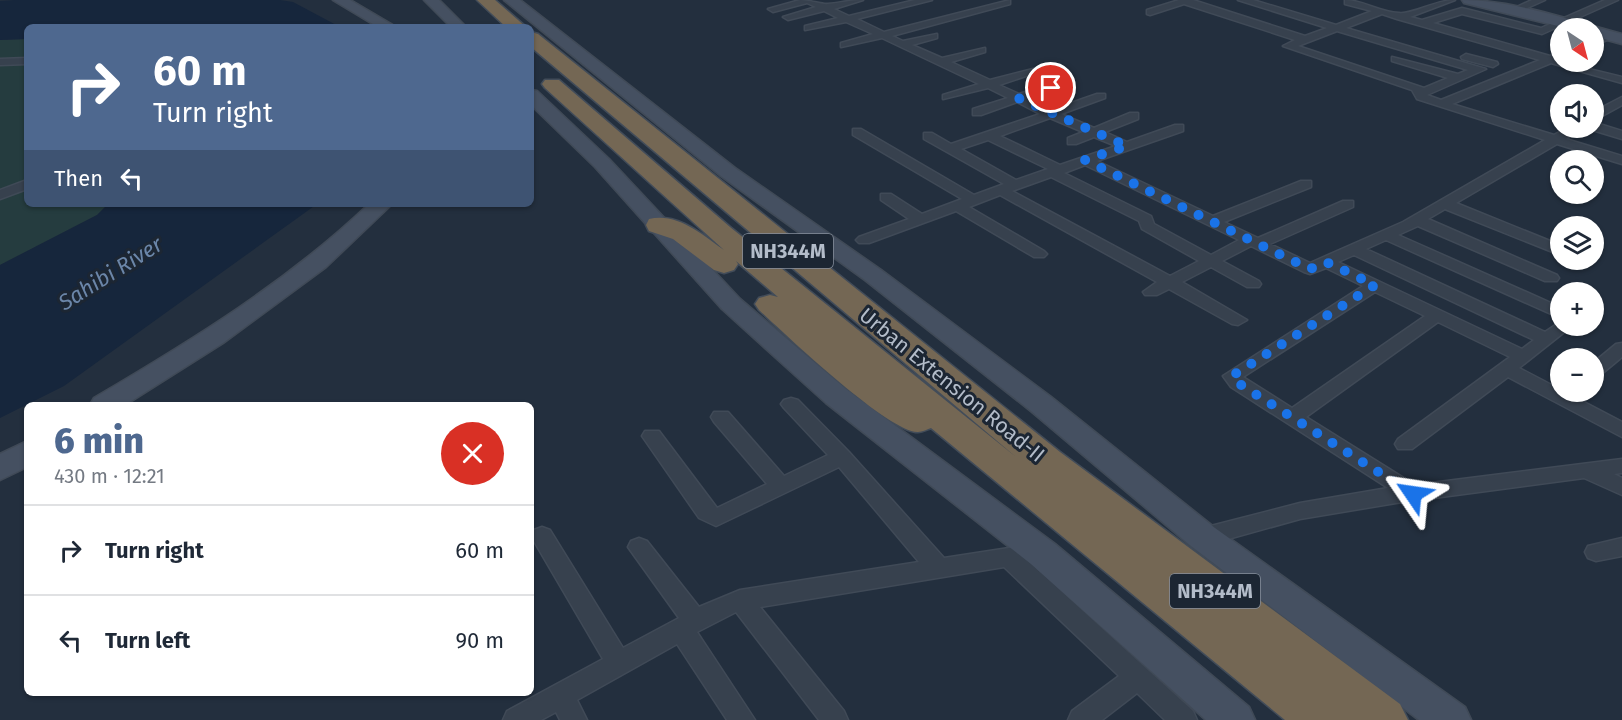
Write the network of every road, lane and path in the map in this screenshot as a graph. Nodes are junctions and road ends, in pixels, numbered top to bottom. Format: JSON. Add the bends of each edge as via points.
{"nodes":[{"id":1,"x":340,"y":0,"type":"edge"},
{"id":2,"x":431,"y":0,"type":"edge"},
{"id":3,"x":511,"y":0,"type":"edge"},
{"id":4,"x":810,"y":0,"type":"edge"},
{"id":5,"x":858,"y":0,"type":"edge"},
{"id":6,"x":927,"y":0,"type":"edge"},
{"id":7,"x":1212,"y":0,"type":"edge"},
{"id":8,"x":1243,"y":0,"type":"edge"},
{"id":9,"x":1271,"y":0,"type":"edge"},
{"id":10,"x":1450,"y":0,"type":"edge"},
{"id":11,"x":1469,"y":0,"type":"edge"},
{"id":12,"x":1540,"y":0,"type":"edge"},
{"id":13,"x":1613,"y":0,"type":"edge"},
{"id":14,"x":1186,"y":1,"type":"edge"},
{"id":15,"x":1347,"y":1,"type":"edge"},
{"id":16,"x":1007,"y":2,"type":"dead end"},
{"id":17,"x":476,"y":7,"type":"edge"},
{"id":18,"x":826,"y":8,"type":"junction"},
{"id":19,"x":773,"y":9,"type":"dead end"},
{"id":20,"x":1382,"y":11,"type":"junction"},
{"id":21,"x":1513,"y":11,"type":"junction"},
{"id":22,"x":1150,"y":12,"type":"dead end"},
{"id":23,"x":1367,"y":16,"type":"junction"},
{"id":24,"x":1400,"y":16,"type":"junction"},
{"id":25,"x":788,"y":17,"type":"dead end"},
{"id":26,"x":849,"y":18,"type":"junction"},
{"id":27,"x":1572,"y":18,"type":"edge"},
{"id":28,"x":1550,"y":20,"type":"edge"},
{"id":29,"x":1348,"y":23,"type":"junction"},
{"id":30,"x":1424,"y":23,"type":"junction"},
{"id":31,"x":384,"y":24,"type":"edge"},
{"id":32,"x":456,"y":24,"type":"edge"},
{"id":33,"x":511,"y":24,"type":"edge"},
{"id":34,"x":1550,"y":27,"type":"edge"},
{"id":35,"x":808,"y":28,"type":"dead end"},
{"id":36,"x":1336,"y":28,"type":"junction"},
{"id":37,"x":1539,"y":31,"type":"junction"},
{"id":38,"x":1320,"y":34,"type":"junction"},
{"id":39,"x":1604,"y":34,"type":"edge"},
{"id":40,"x":884,"y":35,"type":"junction"},
{"id":41,"x":933,"y":36,"type":"dead end"},
{"id":42,"x":1619,"y":37,"type":"edge"},
{"id":43,"x":1306,"y":40,"type":"junction"},
{"id":44,"x":1604,"y":40,"type":"edge"},
{"id":45,"x":534,"y":41,"type":"edge"},
{"id":46,"x":1341,"y":42,"type":"dead end"},
{"id":47,"x":902,"y":44,"type":"junction"},
{"id":48,"x":845,"y":45,"type":"dead end"},
{"id":49,"x":1505,"y":46,"type":"junction"},
{"id":50,"x":981,"y":50,"type":"dead end"},
{"id":51,"x":1524,"y":52,"type":"junction"},
{"id":52,"x":1387,"y":56,"type":"dead end"},
{"id":53,"x":1550,"y":56,"type":"edge"},
{"id":54,"x":1511,"y":57,"type":"junction"},
{"id":55,"x":1550,"y":59,"type":"edge"},
{"id":56,"x":24,"y":61,"type":"edge"},
{"id":57,"x":0,"y":62,"type":"edge"},
{"id":58,"x":941,"y":62,"type":"junction"},
{"id":59,"x":1493,"y":64,"type":"junction"},
{"id":60,"x":534,"y":68,"type":"edge"},
{"id":61,"x":1037,"y":69,"type":"dead end"},
{"id":62,"x":1478,"y":70,"type":"junction"},
{"id":63,"x":1599,"y":72,"type":"edge"},
{"id":64,"x":1459,"y":78,"type":"junction"},
{"id":65,"x":1622,"y":80,"type":"edge"},
{"id":66,"x":1067,"y":82,"type":"dead end"},
{"id":67,"x":988,"y":84,"type":"junction"},
{"id":68,"x":1443,"y":84,"type":"junction"},
{"id":69,"x":1421,"y":93,"type":"junction"},
{"id":70,"x":1101,"y":96,"type":"dead end"},
{"id":71,"x":947,"y":97,"type":"dead end"},
{"id":72,"x":534,"y":98,"type":"edge"},
{"id":73,"x":1018,"y":98,"type":"junction"},
{"id":74,"x":1622,"y":100,"type":"edge"},
{"id":75,"x":1442,"y":104,"type":"junction"},
{"id":76,"x":1607,"y":109,"type":"junction"},
{"id":77,"x":1604,"y":111,"type":"edge"},
{"id":78,"x":977,"y":112,"type":"dead end"},
{"id":79,"x":1622,"y":113,"type":"edge"},
{"id":80,"x":1050,"y":114,"type":"junction"},
{"id":81,"x":1134,"y":116,"type":"dead end"},
{"id":82,"x":1179,"y":128,"type":"dead end"},
{"id":83,"x":1604,"y":129,"type":"edge"},
{"id":84,"x":857,"y":132,"type":"dead end"},
{"id":85,"x":1095,"y":132,"type":"junction"},
{"id":86,"x":989,"y":135,"type":"junction"},
{"id":87,"x":1622,"y":135,"type":"edge"},
{"id":88,"x":928,"y":136,"type":"dead end"},
{"id":89,"x":1555,"y":139,"type":"junction"},
{"id":90,"x":1072,"y":141,"type":"dead end"},
{"id":91,"x":1127,"y":146,"type":"junction"},
{"id":92,"x":952,"y":148,"type":"junction"},
{"id":93,"x":1085,"y":160,"type":"junction"},
{"id":94,"x":1622,"y":160,"type":"edge"},
{"id":95,"x":728,"y":172,"type":"junction"},
{"id":96,"x":1056,"y":172,"type":"junction"},
{"id":97,"x":1306,"y":184,"type":"dead end"},
{"id":98,"x":24,"y":185,"type":"edge"},
{"id":99,"x":1008,"y":188,"type":"junction"},
{"id":100,"x":0,"y":195,"type":"edge"},
{"id":101,"x":886,"y":197,"type":"dead end"},
{"id":102,"x":973,"y":200,"type":"junction"},
{"id":103,"x":1348,"y":204,"type":"dead end"},
{"id":104,"x":1445,"y":204,"type":"junction"},
{"id":105,"x":958,"y":206,"type":"junction"},
{"id":106,"x":378,"y":207,"type":"edge"},
{"id":107,"x":921,"y":220,"type":"junction"},
{"id":108,"x":1417,"y":220,"type":"junction"},
{"id":109,"x":1212,"y":222,"type":"junction"},
{"id":110,"x":659,"y":225,"type":"junction"},
{"id":111,"x":1386,"y":235,"type":"junction"},
{"id":112,"x":864,"y":240,"type":"dead end"},
{"id":113,"x":1254,"y":242,"type":"junction"},
{"id":114,"x":1550,"y":246,"type":"edge"},
{"id":115,"x":1353,"y":249,"type":"junction"},
{"id":116,"x":1039,"y":254,"type":"dead end"},
{"id":117,"x":1210,"y":261,"type":"junction"},
{"id":118,"x":1326,"y":262,"type":"junction"},
{"id":119,"x":1551,"y":278,"type":"dead end"},
{"id":120,"x":1169,"y":282,"type":"junction"},
{"id":121,"x":1253,"y":284,"type":"dead end"},
{"id":122,"x":1375,"y":285,"type":"junction"},
{"id":123,"x":1151,"y":292,"type":"dead end"},
{"id":124,"x":1550,"y":309,"type":"edge"},
{"id":125,"x":1437,"y":315,"type":"junction"},
{"id":126,"x":1238,"y":320,"type":"dead end"},
{"id":127,"x":1550,"y":336,"type":"edge"},
{"id":128,"x":1546,"y":339,"type":"junction"},
{"id":129,"x":1622,"y":348,"type":"edge"},
{"id":130,"x":1523,"y":356,"type":"junction"},
{"id":131,"x":1604,"y":363,"type":"edge"},
{"id":132,"x":1506,"y":368,"type":"junction"},
{"id":133,"x":1550,"y":388,"type":"edge"},
{"id":134,"x":109,"y":402,"type":"edge"},
{"id":135,"x":1578,"y":402,"type":"edge"},
{"id":136,"x":791,"y":404,"type":"dead end"},
{"id":137,"x":721,"y":417,"type":"dead end"},
{"id":138,"x":1293,"y":417,"type":"junction"},
{"id":139,"x":1620,"y":427,"type":"edge"},
{"id":140,"x":652,"y":436,"type":"dead end"},
{"id":141,"x":967,"y":438,"type":"junction"},
{"id":142,"x":1406,"y":444,"type":"dead end"},
{"id":143,"x":24,"y":454,"type":"edge"},
{"id":144,"x":842,"y":457,"type":"junction"},
{"id":145,"x":1047,"y":462,"type":"junction"},
{"id":146,"x":1622,"y":466,"type":"edge"},
{"id":147,"x":0,"y":469,"type":"edge"},
{"id":148,"x":1587,"y":471,"type":"junction"},
{"id":149,"x":782,"y":487,"type":"junction"},
{"id":150,"x":1622,"y":487,"type":"edge"},
{"id":151,"x":1413,"y":494,"type":"junction"},
{"id":152,"x":542,"y":536,"type":"dead end"},
{"id":153,"x":1203,"y":537,"type":"junction"},
{"id":154,"x":639,"y":547,"type":"dead end"},
{"id":155,"x":1622,"y":547,"type":"edge"},
{"id":156,"x":1596,"y":552,"type":"dead end"},
{"id":157,"x":1043,"y":554,"type":"junction"},
{"id":158,"x":1009,"y":557,"type":"junction"},
{"id":159,"x":940,"y":570,"type":"junction"},
{"id":160,"x":740,"y":600,"type":"junction"},
{"id":161,"x":688,"y":625,"type":"junction"},
{"id":162,"x":619,"y":664,"type":"junction"},
{"id":163,"x":1137,"y":677,"type":"junction"},
{"id":164,"x":544,"y":698,"type":"edge"},
{"id":165,"x":516,"y":720,"type":"edge"},
{"id":166,"x":574,"y":720,"type":"edge"},
{"id":167,"x":742,"y":720,"type":"edge"},
{"id":168,"x":835,"y":720,"type":"edge"},
{"id":169,"x":1080,"y":720,"type":"edge"},
{"id":170,"x":1184,"y":720,"type":"edge"},
{"id":171,"x":1235,"y":720,"type":"edge"},
{"id":172,"x":1322,"y":720,"type":"edge"},
{"id":173,"x":1383,"y":720,"type":"edge"},
{"id":174,"x":1451,"y":720,"type":"edge"}],
"edges":[{"from":1,"to":31,"type":"street"},
{"from":2,"to":32,"type":"street"},
{"from":3,"to":95,"type":"street"},
{"from":4,"to":18,"type":"street"},
{"from":4,"to":19,"type":"street"},
{"from":5,"to":18,"type":"street"},
{"from":6,"to":26,"type":"street"},
{"from":7,"to":38,"type":"street"},
{"from":8,"to":36,"type":"street"},
{"from":9,"to":29,"type":"street"},
{"from":10,"to":24,"type":"street"},
{"from":11,"to":21,"type":"street"},
{"from":12,"to":21,"type":"street"},
{"from":13,"to":27,"type":"street"},
{"from":14,"to":22,"type":"street"},
{"from":14,"to":43,"type":"street"},
{"from":15,"to":20,"type":"street"},
{"from":16,"to":40,"type":"street"},
{"from":17,"to":33,"type":"highway"},
{"from":18,"to":25,"type":"street"},
{"from":18,"to":26,"type":"street"},
{"from":20,"to":23,"type":"street"},
{"from":20,"to":24,"type":"street"},
{"from":21,"to":28,"type":"street"},
{"from":23,"to":29,"type":"street"},
{"from":23,"to":54,"type":"street"},
{"from":24,"to":30,"type":"street"},
{"from":26,"to":35,"type":"street"},
{"from":26,"to":40,"type":"street"},
{"from":29,"to":36,"type":"street"},
{"from":29,"to":59,"type":"street"},
{"from":30,"to":37,"type":"street","via":[[1462,11]]},
{"from":30,"to":49,"type":"street"},
{"from":34,"to":37,"type":"street"},
{"from":36,"to":38,"type":"street"},
{"from":36,"to":62,"type":"street"},
{"from":37,"to":49,"type":"street"},
{"from":38,"to":43,"type":"street"},
{"from":38,"to":46,"type":"street"},
{"from":39,"to":42,"type":"street"},
{"from":40,"to":47,"type":"street"},
{"from":40,"to":48,"type":"street"},
{"from":41,"to":47,"type":"street"},
{"from":42,"to":44,"type":"street"},
{"from":43,"to":68,"type":"street"},
{"from":43,"to":69,"type":"street","via":[[1288,46],[1416,88]]},
{"from":45,"to":145,"type":"highway","name":"Urban Extension Road-II","number":"NH344M"},
{"from":47,"to":58,"type":"street"},
{"from":49,"to":51,"type":"street"},
{"from":50,"to":58,"type":"street"},
{"from":51,"to":53,"type":"street"},
{"from":51,"to":54,"type":"street"},
{"from":52,"to":64,"type":"street"},
{"from":54,"to":59,"type":"street"},
{"from":55,"to":75,"type":"street"},
{"from":56,"to":57,"type":"street"},
{"from":58,"to":67,"type":"street"},
{"from":59,"to":62,"type":"street"},
{"from":60,"to":141,"type":"highway","name":"Urban Extension Road-II","number":"NH344M","via":[[720,233]]},
{"from":61,"to":67,"type":"street"},
{"from":62,"to":64,"type":"street"},
{"from":63,"to":65,"type":"street"},
{"from":64,"to":68,"type":"street"},
{"from":66,"to":73,"type":"street"},
{"from":67,"to":71,"type":"street"},
{"from":67,"to":73,"type":"street"},
{"from":68,"to":69,"type":"street"},
{"from":69,"to":75,"type":"street","via":[[1421,97]]},
{"from":70,"to":80,"type":"street"},
{"from":72,"to":110,"type":"street"},
{"from":73,"to":78,"type":"street"},
{"from":73,"to":80,"type":"street"},
{"from":74,"to":76,"type":"street"},
{"from":75,"to":89,"type":"street"},
{"from":76,"to":77,"type":"street"},
{"from":76,"to":79,"type":"street"},
{"from":80,"to":85,"type":"street"},
{"from":80,"to":86,"type":"street"},
{"from":81,"to":85,"type":"street"},
{"from":82,"to":91,"type":"street"},
{"from":83,"to":87,"type":"street"},
{"from":84,"to":102,"type":"street"},
{"from":85,"to":90,"type":"street"},
{"from":85,"to":91,"type":"street"},
{"from":86,"to":92,"type":"street"},
{"from":86,"to":96,"type":"street"},
{"from":88,"to":92,"type":"street"},
{"from":89,"to":94,"type":"street"},
{"from":89,"to":104,"type":"street"},
{"from":91,"to":93,"type":"street"},
{"from":92,"to":99,"type":"street"},
{"from":93,"to":96,"type":"street"},
{"from":93,"to":109,"type":"street"},
{"from":95,"to":145,"type":"highway","via":[[783,228],[972,373],[1016,416]]},
{"from":95,"to":153,"type":"street","via":[[873,275],[1041,404]]},
{"from":96,"to":99,"type":"street"},
{"from":96,"to":117,"type":"street","via":[[1146,219],[1147,226]]},
{"from":97,"to":109,"type":"street"},
{"from":98,"to":100,"type":"street"},
{"from":99,"to":102,"type":"street"},
{"from":99,"to":120,"type":"street"},
{"from":101,"to":107,"type":"street"},
{"from":102,"to":105,"type":"street"},
{"from":103,"to":113,"type":"street"},
{"from":104,"to":108,"type":"street"},
{"from":104,"to":114,"type":"street"},
{"from":105,"to":107,"type":"street"},
{"from":105,"to":116,"type":"street"},
{"from":106,"to":134,"type":"street","via":[[316,263],[243,318]]},
{"from":107,"to":112,"type":"street"},
{"from":108,"to":111,"type":"street"},
{"from":108,"to":119,"type":"street"},
{"from":109,"to":113,"type":"street"},
{"from":110,"to":141,"type":"highway","via":[[683,233],[704,247],[862,384],[935,429]]},
{"from":110,"to":157,"type":"street","via":[[731,304],[836,396]]},
{"from":111,"to":115,"type":"street"},
{"from":111,"to":124,"type":"street"},
{"from":113,"to":117,"type":"street"},
{"from":113,"to":118,"type":"street","via":[[1310,269]]},
{"from":115,"to":118,"type":"street"},
{"from":115,"to":128,"type":"street"},
{"from":117,"to":120,"type":"street"},
{"from":117,"to":121,"type":"street"},
{"from":118,"to":122,"type":"street"},
{"from":120,"to":123,"type":"street"},
{"from":120,"to":126,"type":"street"},
{"from":122,"to":125,"type":"street"},
{"from":122,"to":138,"type":"street","via":[[1232,376]]},
{"from":125,"to":130,"type":"street"},
{"from":125,"to":138,"type":"street"},
{"from":127,"to":128,"type":"street"},
{"from":128,"to":130,"type":"street"},
{"from":129,"to":131,"type":"street"},
{"from":130,"to":132,"type":"street"},
{"from":132,"to":133,"type":"street"},
{"from":132,"to":142,"type":"street"},
{"from":135,"to":139,"type":"street"},
{"from":136,"to":144,"type":"street"},
{"from":137,"to":149,"type":"street"},
{"from":138,"to":151,"type":"street"},
{"from":140,"to":149,"type":"street","via":[[711,516],[722,517]]},
{"from":141,"to":172,"type":"highway","name":"Urban Extension Road-II","number":"NH344M"},
{"from":143,"to":147,"type":"street"},
{"from":144,"to":149,"type":"street"},
{"from":144,"to":159,"type":"street"},
{"from":145,"to":173,"type":"highway","name":"Urban Extension Road-II","number":"NH344M"},
{"from":146,"to":148,"type":"street"},
{"from":148,"to":150,"type":"street"},
{"from":148,"to":151,"type":"street"},
{"from":151,"to":153,"type":"street","via":[[1300,511]]},
{"from":152,"to":162,"type":"street"},
{"from":153,"to":174,"type":"street"},
{"from":154,"to":161,"type":"street"},
{"from":155,"to":156,"type":"street"},
{"from":157,"to":158,"type":"street"},
{"from":157,"to":171,"type":"street"},
{"from":158,"to":159,"type":"street"},
{"from":158,"to":163,"type":"street"},
{"from":159,"to":160,"type":"street"},
{"from":160,"to":161,"type":"street"},
{"from":160,"to":168,"type":"street"},
{"from":161,"to":162,"type":"street"},
{"from":161,"to":167,"type":"street"},
{"from":162,"to":164,"type":"street"},
{"from":163,"to":169,"type":"street"},
{"from":163,"to":170,"type":"street"},
{"from":164,"to":165,"type":"street"},
{"from":164,"to":166,"type":"street"}]}
